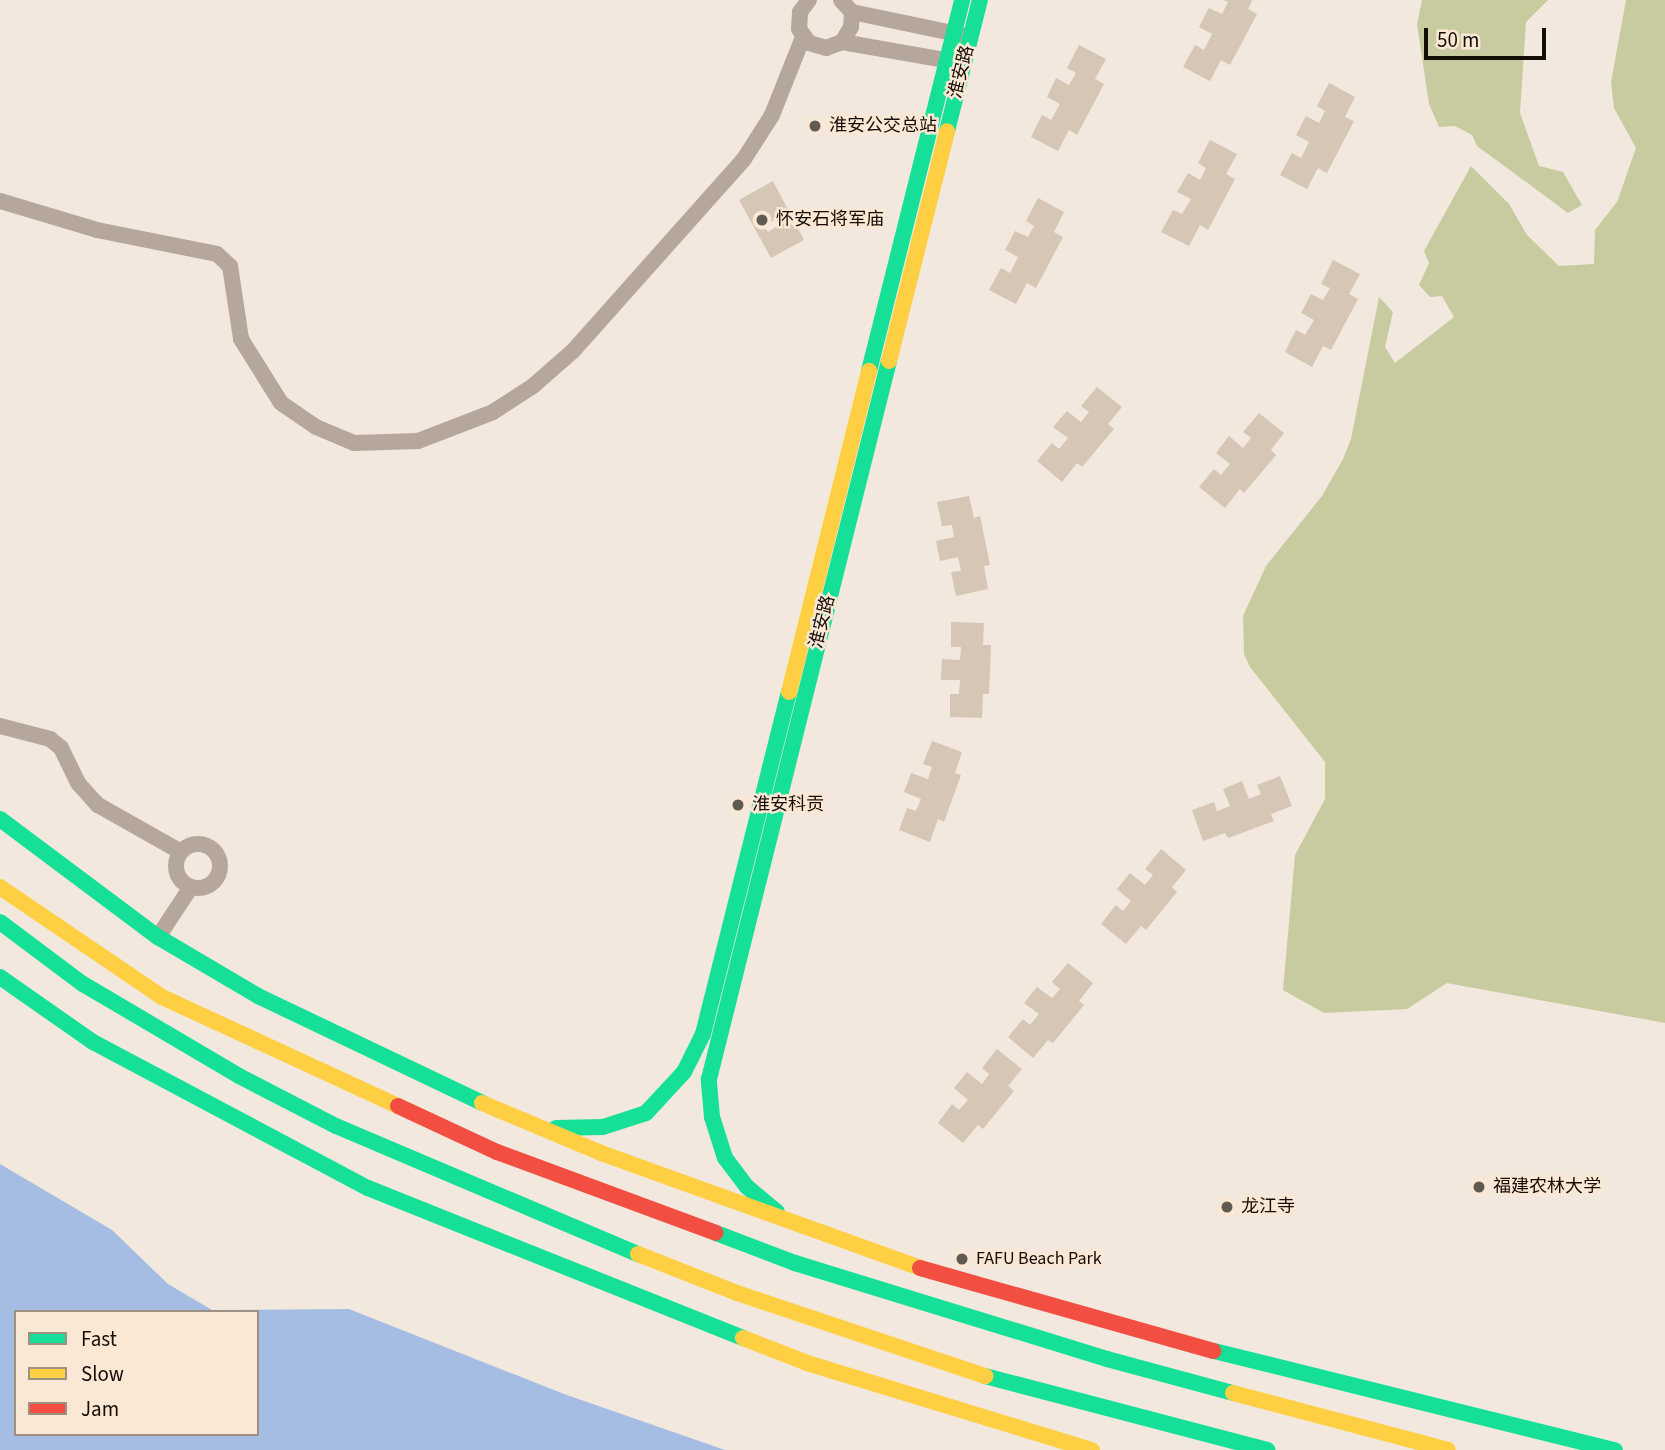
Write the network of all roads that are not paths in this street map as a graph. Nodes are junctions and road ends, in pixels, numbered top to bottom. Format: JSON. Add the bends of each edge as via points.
{"nodes":[{"id":1,"x":962,"y":0,"type":"edge"},
{"id":2,"x":980,"y":0,"type":"edge"},
{"id":3,"x":805,"y":1,"type":"edge"},
{"id":4,"x":846,"y":6,"type":"edge"},
{"id":5,"x":953,"y":33,"type":"junction"},
{"id":6,"x":803,"y":37,"type":"junction"},
{"id":7,"x":971,"y":37,"type":"junction"},
{"id":8,"x":842,"y":42,"type":"junction"},
{"id":9,"x":947,"y":60,"type":"junction"},
{"id":10,"x":965,"y":63,"type":"junction"},
{"id":11,"x":0,"y":201,"type":"edge"},
{"id":12,"x":0,"y":726,"type":"edge"},
{"id":13,"x":0,"y":819,"type":"edge"},
{"id":14,"x":181,"y":852,"type":"junction"},
{"id":15,"x":0,"y":887,"type":"edge"},
{"id":16,"x":191,"y":887,"type":"junction"},
{"id":17,"x":0,"y":922,"type":"edge"},
{"id":18,"x":158,"y":937,"type":"junction"},
{"id":19,"x":0,"y":977,"type":"edge"},
{"id":20,"x":539,"y":1126,"type":"junction"},
{"id":21,"x":788,"y":1221,"type":"junction"},
{"id":22,"x":1092,"y":1450,"type":"edge"},
{"id":23,"x":1267,"y":1450,"type":"edge"},
{"id":24,"x":1448,"y":1450,"type":"edge"},
{"id":25,"x":1615,"y":1450,"type":"edge"}],
"edges":[{"from":1,"to":5,"type":"main road","name":"淮安路"},
{"from":2,"to":7,"type":"main road","name":"淮安路"},
{"from":3,"to":6,"type":"street","via":[[798,20]]},
{"from":4,"to":5,"type":"street"},
{"from":4,"to":8,"type":"street","via":[[851,27]]},
{"from":5,"to":7,"type":"street"},
{"from":5,"to":9,"type":"main road","name":"淮安路"},
{"from":6,"to":8,"type":"street","via":[[817,47]]},
{"from":6,"to":11,"type":"street","via":[[772,115],[744,159],[573,351],[533,386],[493,412],[418,441],[354,443],[281,403],[241,340],[230,266],[217,254],[97,230]]},
{"from":7,"to":10,"type":"main road","name":"淮安路"},
{"from":8,"to":9,"type":"street"},
{"from":9,"to":10,"type":"street"},
{"from":9,"to":20,"type":"main road","name":"淮安路","via":[[696,1052],[670,1090],[646,1113],[592,1129]]},
{"from":10,"to":21,"type":"main road","name":"淮安路","via":[[709,1079],[712,1116],[725,1157],[747,1187]]},
{"from":12,"to":14,"type":"street","via":[[50,739],[61,748],[78,783],[98,805]]},
{"from":13,"to":18,"type":"main road"},
{"from":14,"to":16,"type":"street","via":[[177,872]]},
{"from":14,"to":16,"type":"street","via":[[193,845],[206,846],[220,862],[212,883]]},
{"from":15,"to":24,"type":"main road","via":[[162,997],[497,1152],[795,1263],[1107,1359]]},
{"from":16,"to":18,"type":"street"},
{"from":17,"to":23,"type":"main road","via":[[83,984],[239,1076],[336,1126],[521,1208],[737,1293],[971,1371]]},
{"from":18,"to":20,"type":"main road","via":[[323,1028]]},
{"from":19,"to":22,"type":"main road","via":[[75,1030],[192,1098],[331,1170],[449,1223],[807,1363]]},
{"from":20,"to":21,"type":"main road"},
{"from":21,"to":25,"type":"main road","via":[[909,1265],[1199,1347]]}]}
